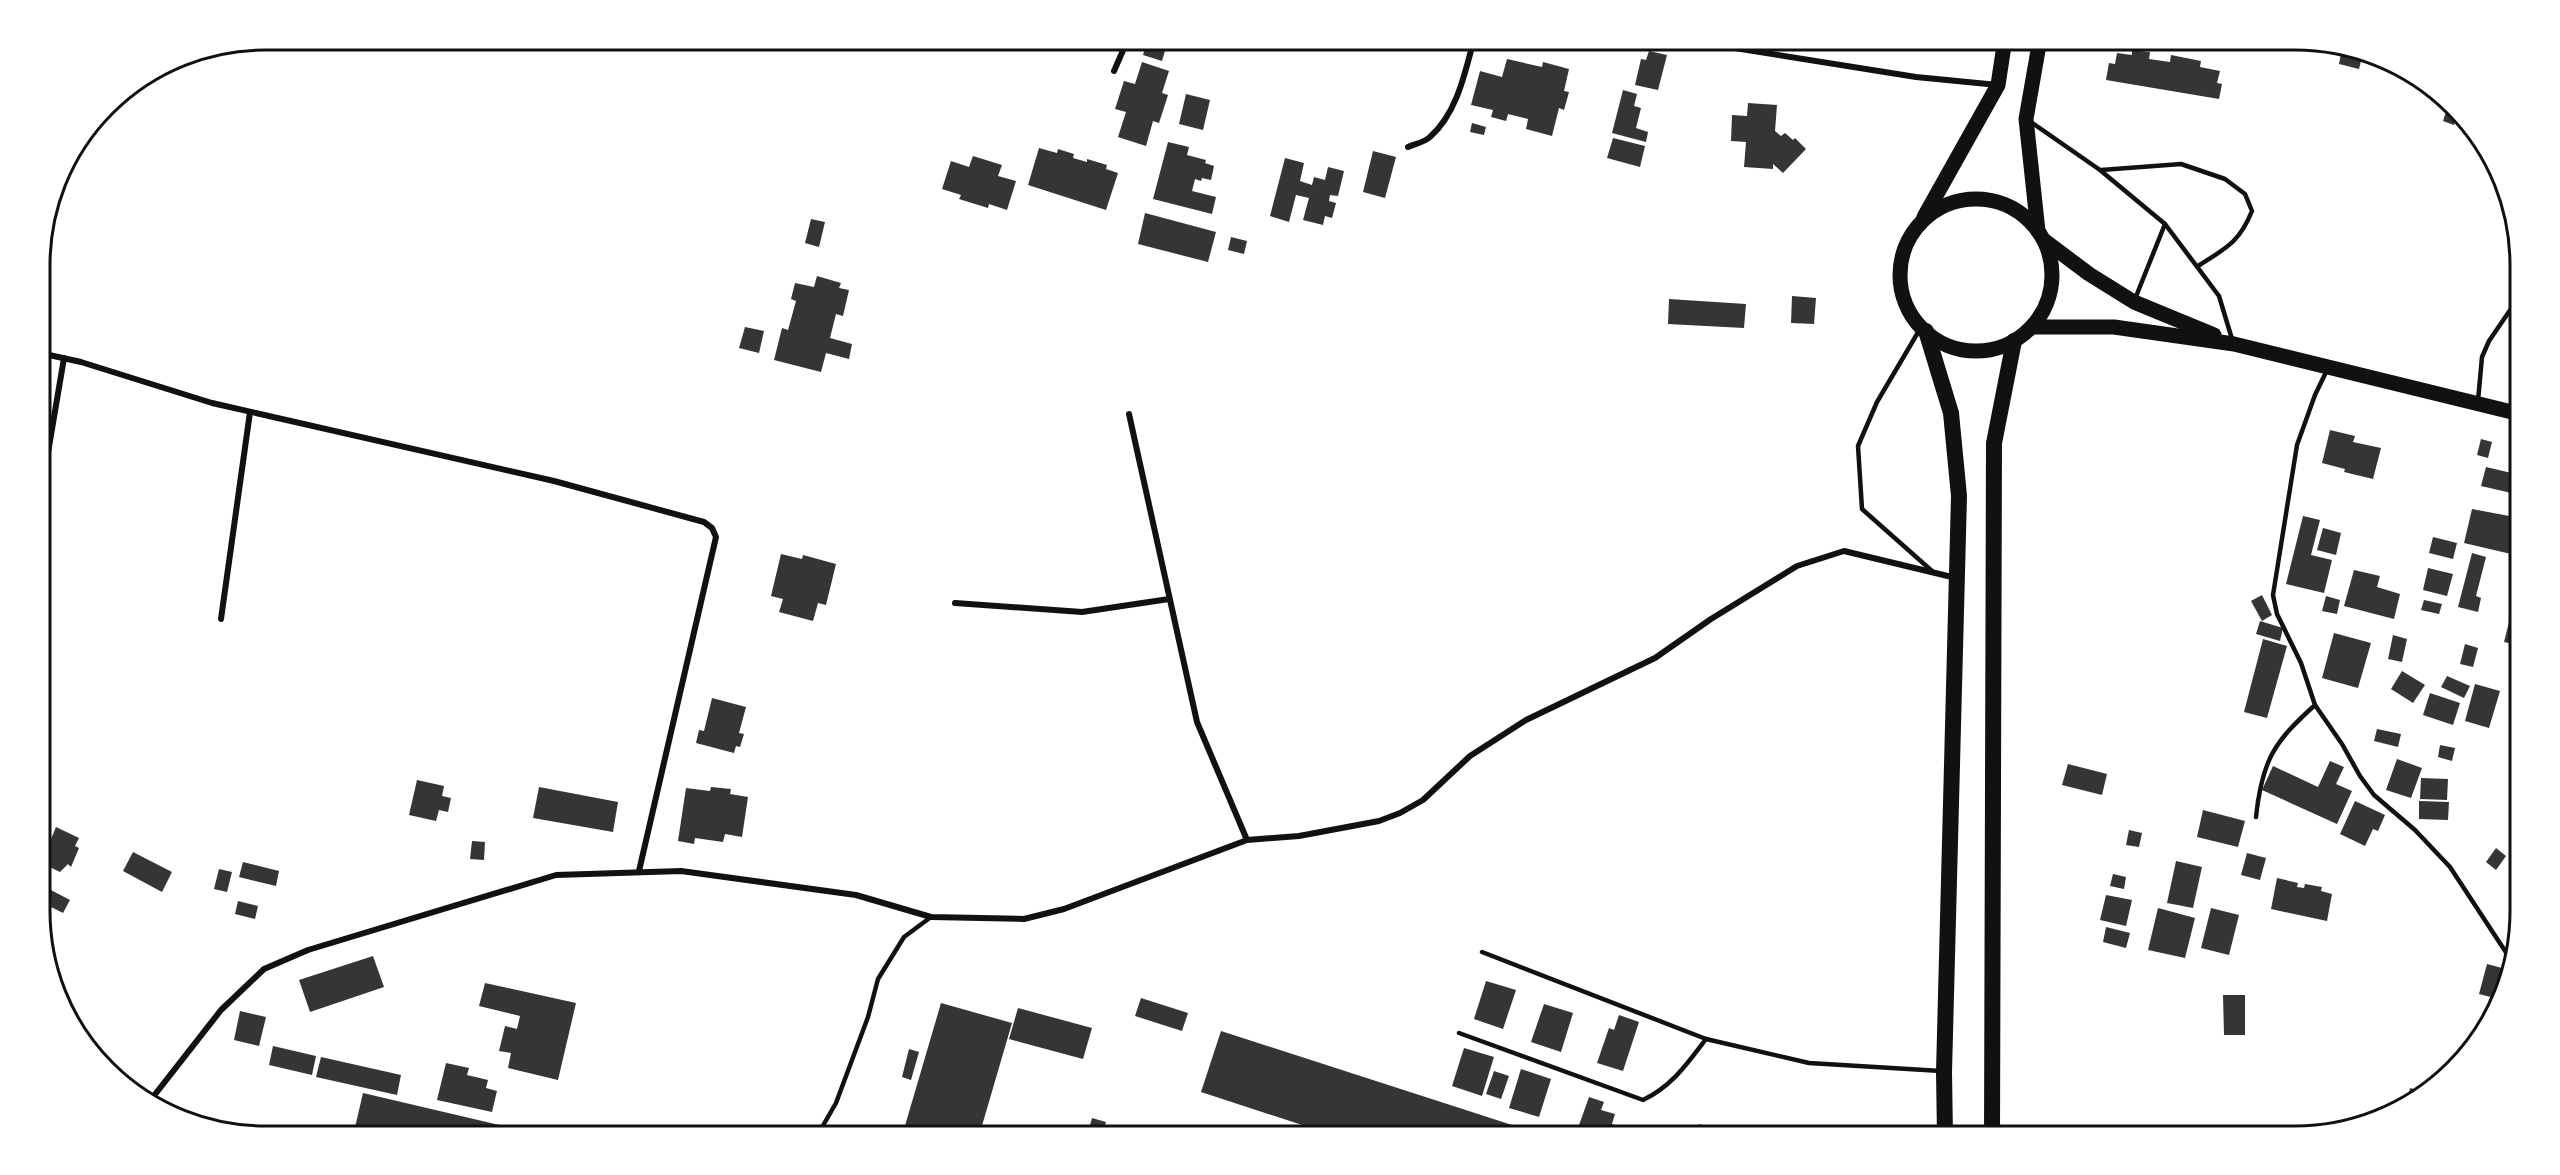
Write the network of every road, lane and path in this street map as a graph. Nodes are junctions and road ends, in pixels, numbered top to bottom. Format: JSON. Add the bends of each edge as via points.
{"nodes":[{"id":1,"x":1123,"y":50,"type":"edge"},
{"id":2,"x":1471,"y":50,"type":"edge"},
{"id":3,"x":1747,"y":50,"type":"edge"},
{"id":4,"x":2003,"y":50,"type":"edge"},
{"id":5,"x":2038,"y":50,"type":"edge"},
{"id":6,"x":1114,"y":70,"type":"dead end"},
{"id":7,"x":1998,"y":86,"type":"junction"},
{"id":8,"x":2026,"y":119,"type":"junction"},
{"id":9,"x":1408,"y":147,"type":"dead end"},
{"id":10,"x":2100,"y":170,"type":"junction"},
{"id":11,"x":1921,"y":224,"type":"junction"},
{"id":12,"x":2165,"y":224,"type":"junction"},
{"id":13,"x":2041,"y":236,"type":"junction"},
{"id":14,"x":2198,"y":266,"type":"junction"},
{"id":15,"x":2134,"y":302,"type":"junction"},
{"id":16,"x":2510,"y":310,"type":"edge"},
{"id":17,"x":2032,"y":327,"type":"junction"},
{"id":18,"x":1923,"y":329,"type":"junction"},
{"id":19,"x":2014,"y":341,"type":"junction"},
{"id":20,"x":2234,"y":344,"type":"junction"},
{"id":21,"x":50,"y":355,"type":"edge"},
{"id":22,"x":64,"y":358,"type":"junction"},
{"id":23,"x":2329,"y":366,"type":"junction"},
{"id":24,"x":2477,"y":403,"type":"junction"},
{"id":25,"x":2510,"y":411,"type":"edge"},
{"id":26,"x":250,"y":412,"type":"junction"},
{"id":27,"x":1129,"y":414,"type":"dead end"},
{"id":28,"x":50,"y":441,"type":"edge"},
{"id":29,"x":1934,"y":573,"type":"junction"},
{"id":30,"x":1957,"y":578,"type":"junction"},
{"id":31,"x":1169,"y":599,"type":"junction"},
{"id":32,"x":955,"y":603,"type":"dead end"},
{"id":33,"x":221,"y":619,"type":"dead end"},
{"id":34,"x":2315,"y":705,"type":"junction"},
{"id":35,"x":2256,"y":817,"type":"dead end"},
{"id":36,"x":1246,"y":840,"type":"junction"},
{"id":37,"x":639,"y":871,"type":"junction"},
{"id":38,"x":931,"y":917,"type":"junction"},
{"id":39,"x":1482,"y":952,"type":"dead end"},
{"id":40,"x":2506,"y":952,"type":"edge"},
{"id":41,"x":1459,"y":1033,"type":"dead end"},
{"id":42,"x":1706,"y":1039,"type":"junction"},
{"id":43,"x":1944,"y":1072,"type":"junction"},
{"id":44,"x":154,"y":1095,"type":"edge"},
{"id":45,"x":823,"y":1126,"type":"edge"},
{"id":46,"x":1945,"y":1126,"type":"edge"},
{"id":47,"x":1992,"y":1126,"type":"edge"}],
"edges":[{"from":1,"to":6,"type":"street"},
{"from":2,"to":9,"type":"street","via":[[1447,116],[1429,139]]},
{"from":3,"to":7,"type":"street"},
{"from":4,"to":7,"type":"main road"},
{"from":5,"to":8,"type":"main road"},
{"from":7,"to":11,"type":"main road"},
{"from":8,"to":10,"type":"lane"},
{"from":8,"to":13,"type":"main road"},
{"from":10,"to":12,"type":"lane"},
{"from":10,"to":14,"type":"lane","via":[[2181,164],[2225,179],[2245,194],[2252,211],[2243,232]]},
{"from":11,"to":13,"type":"main road","via":[[1955,203],[1981,200],[2019,213]]},
{"from":11,"to":18,"type":"main road","via":[[1905,250],[1900,270],[1905,301]]},
{"from":12,"to":14,"type":"lane"},
{"from":12,"to":15,"type":"lane"},
{"from":13,"to":15,"type":"main road","via":[[2089,274]]},
{"from":13,"to":17,"type":"main road","via":[[2049,253],[2052,279],[2047,305]]},
{"from":14,"to":20,"type":"lane","via":[[2219,296]]},
{"from":15,"to":20,"type":"main road"},
{"from":16,"to":24,"type":"lane","via":[[2482,357]]},
{"from":17,"to":19,"type":"main road"},
{"from":17,"to":20,"type":"main road","via":[[2114,327]]},
{"from":18,"to":19,"type":"main road","via":[[1945,344],[1968,351],[1992,349]]},
{"from":18,"to":29,"type":"lane","via":[[1877,402],[1858,446],[1863,509]]},
{"from":18,"to":30,"type":"highway","via":[[1951,413],[1959,496]]},
{"from":19,"to":47,"type":"highway","via":[[1994,443]]},
{"from":20,"to":23,"type":"main road"},
{"from":21,"to":22,"type":"street"},
{"from":22,"to":26,"type":"street"},
{"from":22,"to":28,"type":"street"},
{"from":23,"to":24,"type":"main road"},
{"from":23,"to":34,"type":"lane","via":[[2297,445],[2273,595],[2277,614],[2301,663]]},
{"from":24,"to":25,"type":"main road"},
{"from":26,"to":33,"type":"street"},
{"from":26,"to":37,"type":"street","via":[[554,481],[704,522],[712,528],[716,537]]},
{"from":27,"to":31,"type":"street"},
{"from":29,"to":30,"type":"street"},
{"from":29,"to":36,"type":"street","via":[[1844,551],[1797,566],[1656,658],[1526,720],[1470,756],[1423,800],[1400,813],[1379,821],[1299,836]]},
{"from":30,"to":43,"type":"highway"},
{"from":31,"to":32,"type":"street","via":[[1082,612]]},
{"from":31,"to":36,"type":"street","via":[[1197,722]]},
{"from":34,"to":35,"type":"lane","via":[[2273,750],[2258,795]]},
{"from":34,"to":40,"type":"lane","via":[[2374,795],[2445,861]]},
{"from":36,"to":38,"type":"street","via":[[1064,909],[1024,919]]},
{"from":37,"to":38,"type":"street","via":[[681,871],[856,895]]},
{"from":37,"to":44,"type":"street","via":[[556,875],[308,950],[264,969],[221,1010]]},
{"from":38,"to":45,"type":"lane","via":[[904,937],[878,979],[836,1103]]},
{"from":39,"to":42,"type":"lane"},
{"from":41,"to":42,"type":"lane","via":[[1644,1100],[1681,1073]]},
{"from":42,"to":43,"type":"lane","via":[[1809,1063]]},
{"from":43,"to":46,"type":"highway"}]}
